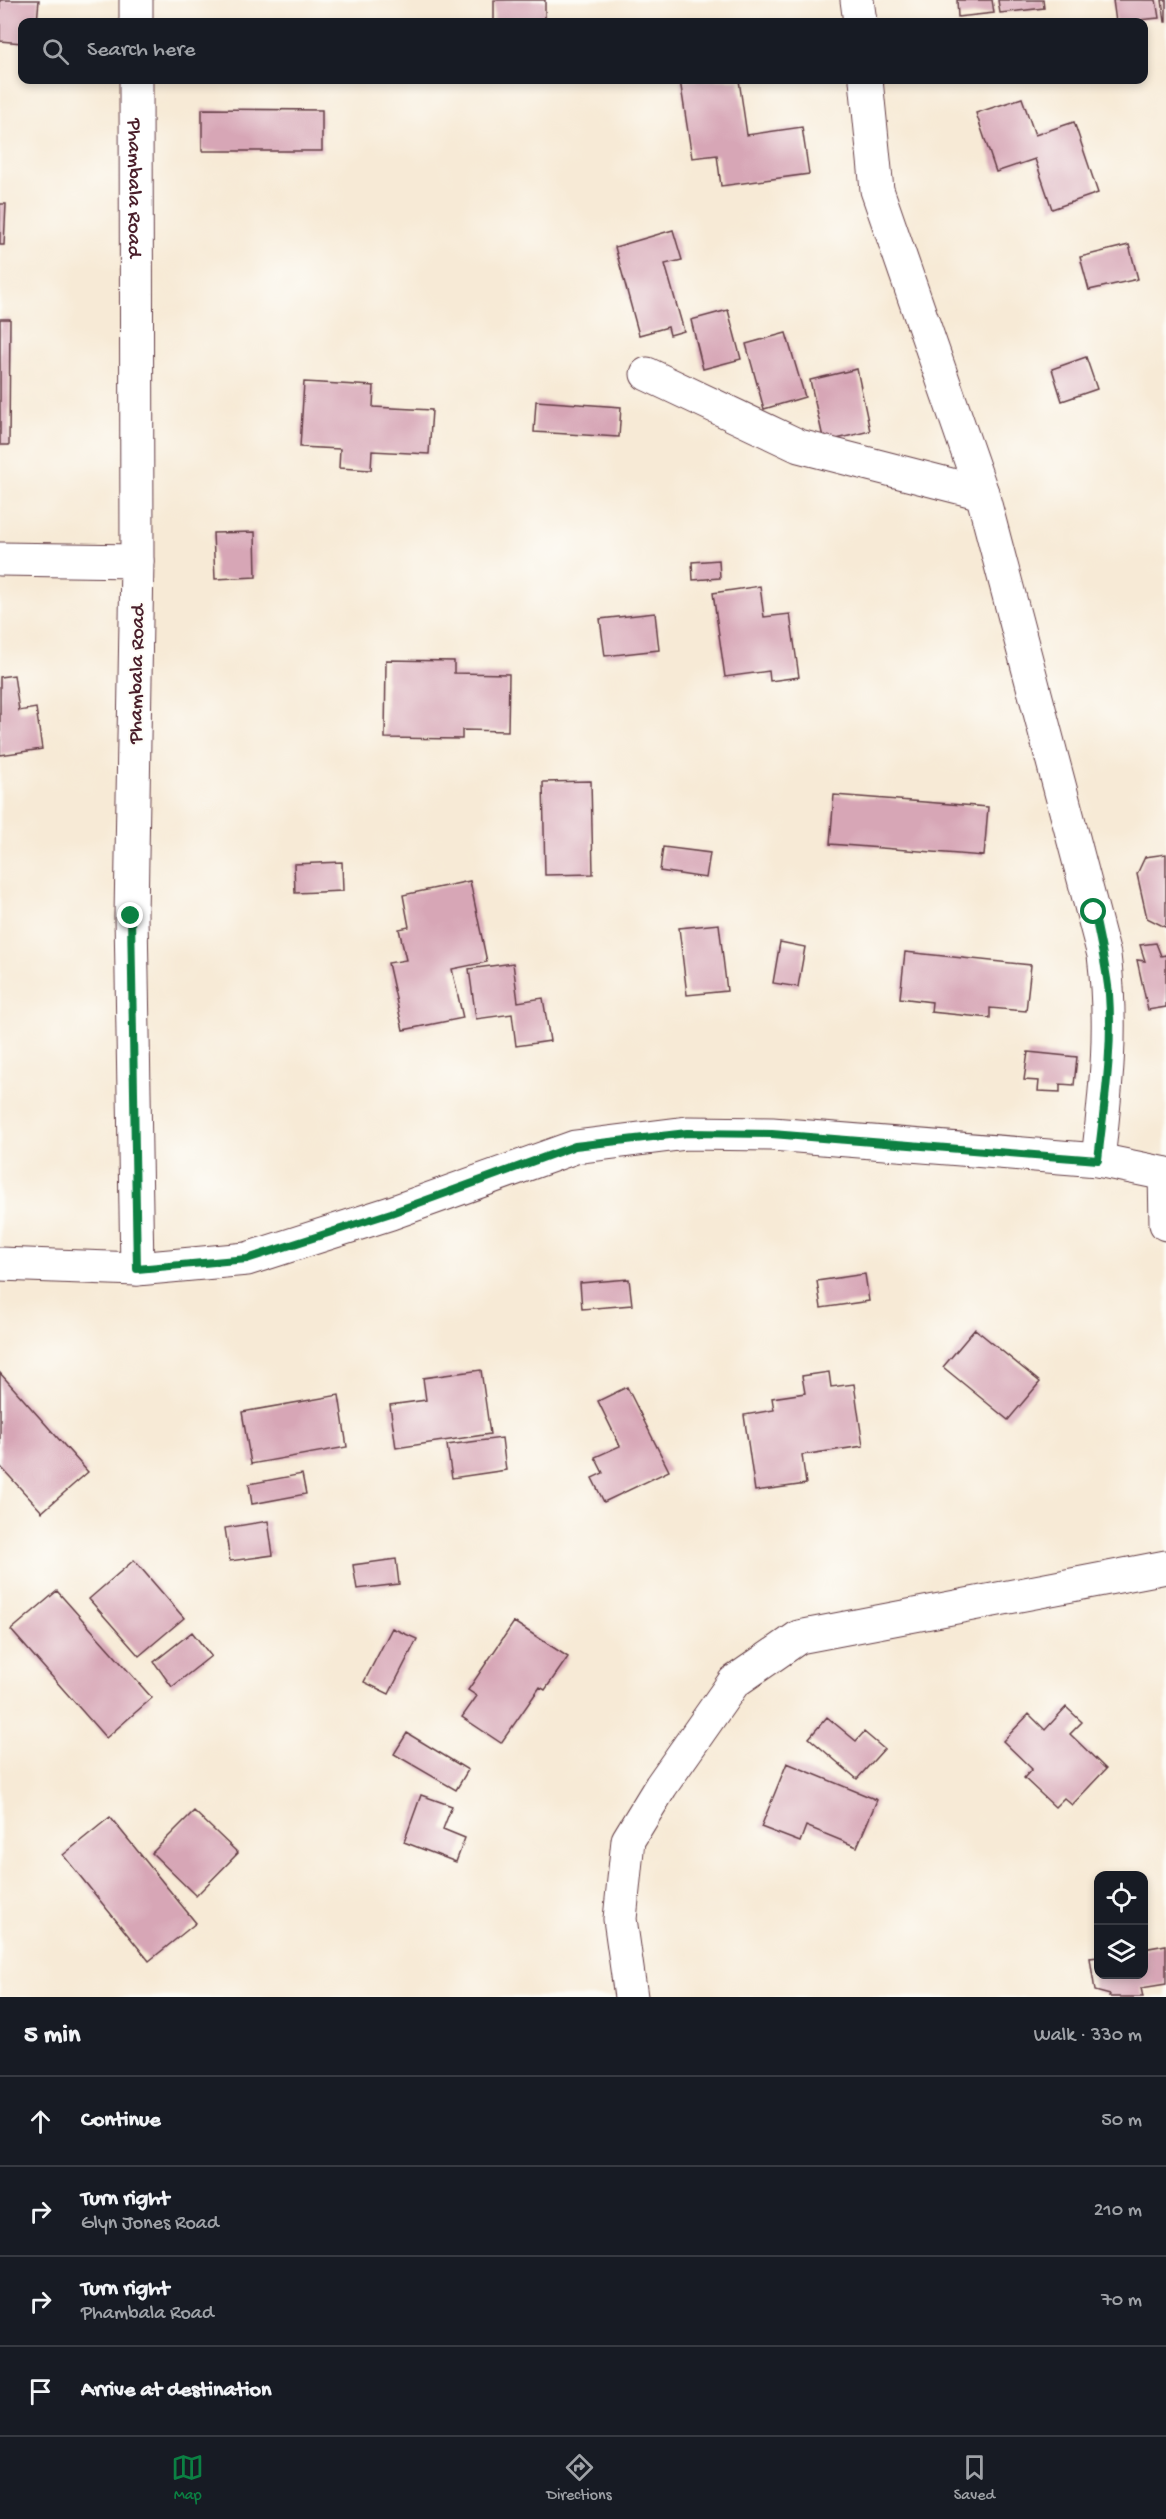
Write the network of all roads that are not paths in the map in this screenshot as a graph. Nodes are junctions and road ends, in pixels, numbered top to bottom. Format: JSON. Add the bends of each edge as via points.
{"nodes":[{"id":1,"x":136,"y":0,"type":"edge"},
{"id":2,"x":857,"y":0,"type":"edge"},
{"id":3,"x":136,"y":18,"type":"edge"},
{"id":4,"x":859,"y":18,"type":"edge"},
{"id":5,"x":136,"y":84,"type":"edge"},
{"id":6,"x":866,"y":84,"type":"edge"},
{"id":7,"x":647,"y":374,"type":"dead end"},
{"id":8,"x":982,"y":493,"type":"junction"},
{"id":9,"x":0,"y":559,"type":"edge"},
{"id":10,"x":137,"y":561,"type":"junction"},
{"id":11,"x":1098,"y":1160,"type":"junction"},
{"id":12,"x":1166,"y":1174,"type":"edge"},
{"id":13,"x":1166,"y":1224,"type":"edge"},
{"id":14,"x":0,"y":1264,"type":"edge"},
{"id":15,"x":137,"y":1269,"type":"junction"},
{"id":16,"x":1166,"y":1567,"type":"edge"},
{"id":17,"x":632,"y":1997,"type":"edge"}],
"edges":[{"from":1,"to":3,"type":"street"},
{"from":2,"to":4,"type":"street"},
{"from":5,"to":10,"type":"street","name":"Phambala Road"},
{"from":6,"to":8,"type":"street","via":[[877,190]]},
{"from":7,"to":8,"type":"street","via":[[799,446]]},
{"from":8,"to":11,"type":"street","via":[[1104,955],[1109,995],[1109,1065]]},
{"from":9,"to":10,"type":"street"},
{"from":10,"to":15,"type":"street","name":"Phambala Road","via":[[131,916]]},
{"from":11,"to":12,"type":"street"},
{"from":11,"to":15,"type":"street","via":[[772,1134],[687,1133],[575,1146],[391,1213],[247,1259]]},
{"from":12,"to":13,"type":"street"},
{"from":14,"to":15,"type":"street"},
{"from":16,"to":17,"type":"street","via":[[799,1637],[734,1682],[628,1840],[620,1919]]}]}
